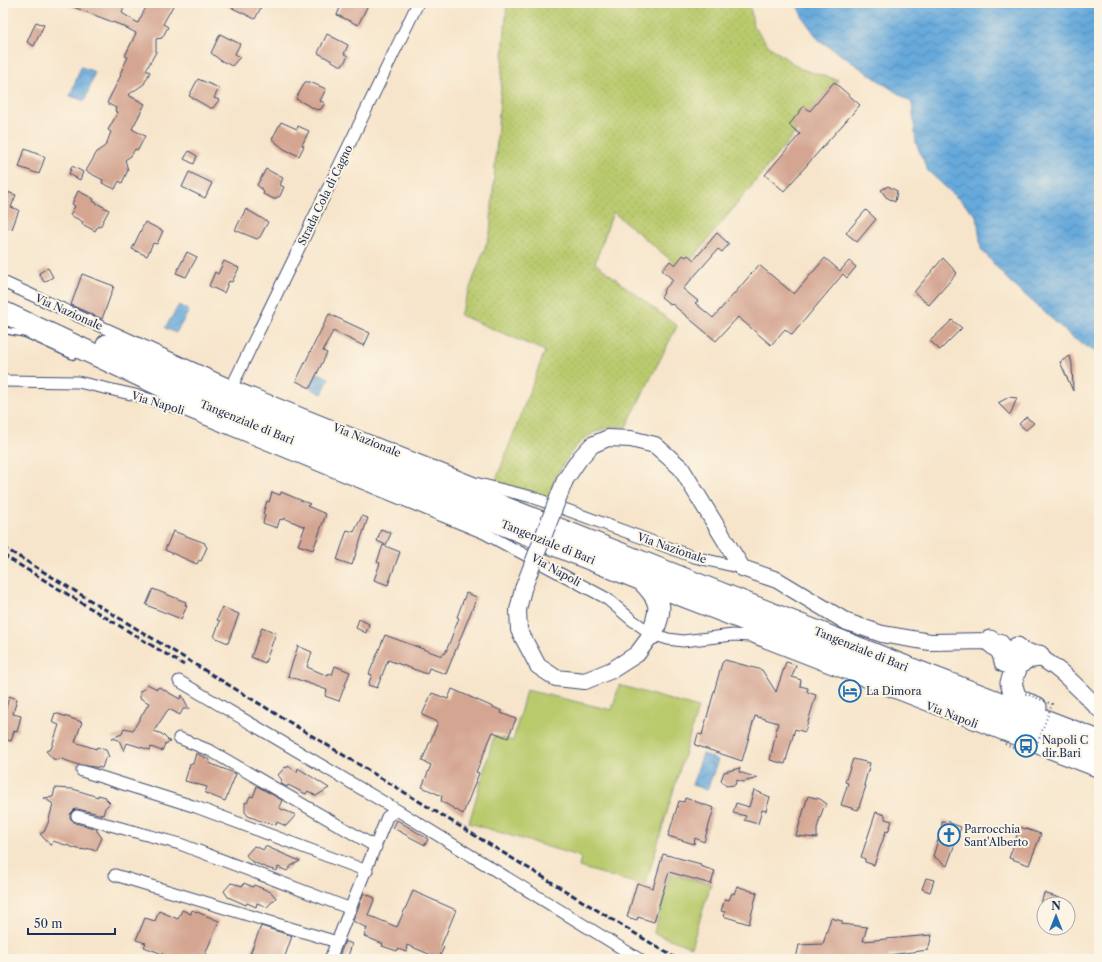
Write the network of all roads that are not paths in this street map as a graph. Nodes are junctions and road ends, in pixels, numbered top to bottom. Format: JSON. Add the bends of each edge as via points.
{"nodes":[{"id":1,"x":418,"y":3,"type":"edge"},
{"id":2,"x":3,"y":282,"type":"edge"},
{"id":3,"x":3,"y":297,"type":"edge"},
{"id":4,"x":3,"y":312,"type":"edge"},
{"id":5,"x":3,"y":330,"type":"edge"},
{"id":6,"x":82,"y":360,"type":"dead end"},
{"id":7,"x":130,"y":378,"type":"dead end"},
{"id":8,"x":3,"y":381,"type":"edge"},
{"id":9,"x":157,"y":384,"type":"junction"},
{"id":10,"x":232,"y":386,"type":"junction"},
{"id":11,"x":742,"y":568,"type":"junction"},
{"id":12,"x":642,"y":580,"type":"junction"},
{"id":13,"x":701,"y":603,"type":"junction"},
{"id":14,"x":656,"y":625,"type":"junction"},
{"id":15,"x":990,"y":640,"type":"joint"},
{"id":16,"x":1039,"y":656,"type":"joint"},
{"id":17,"x":1013,"y":658,"type":"junction"},
{"id":18,"x":904,"y":666,"type":"junction"},
{"id":19,"x":178,"y":681,"type":"dead end"},
{"id":20,"x":1099,"y":708,"type":"edge"},
{"id":21,"x":179,"y":738,"type":"dead end"},
{"id":22,"x":1095,"y":740,"type":"edge"},
{"id":23,"x":1099,"y":757,"type":"edge"},
{"id":24,"x":82,"y":771,"type":"dead end"},
{"id":25,"x":1099,"y":772,"type":"edge"},
{"id":26,"x":397,"y":810,"type":"junction"},
{"id":27,"x":78,"y":816,"type":"dead end"},
{"id":28,"x":376,"y":848,"type":"junction"},
{"id":29,"x":366,"y":871,"type":"junction"},
{"id":30,"x":115,"y":875,"type":"dead end"},
{"id":31,"x":350,"y":909,"type":"junction"},
{"id":32,"x":337,"y":942,"type":"junction"},
{"id":33,"x":330,"y":959,"type":"edge"},
{"id":34,"x":639,"y":959,"type":"edge"}],
"edges":[{"from":1,"to":10,"type":"street","name":"Strada Cola di Cagno"},
{"from":2,"to":10,"type":"street","name":"Via Nazionale"},
{"from":3,"to":18,"type":"highway","name":"Tangenziale di Bari","via":[[194,384]]},
{"from":4,"to":9,"type":"highway","name":"Tangenziale di Bari"},
{"from":5,"to":6,"type":"lane","via":[[25,334]]},
{"from":7,"to":9,"type":"lane"},
{"from":8,"to":14,"type":"street","name":"Via Napoli","via":[[78,382],[135,395],[181,410],[484,533],[606,598],[632,620]]},
{"from":9,"to":12,"type":"highway","name":"Tangenziale di Bari"},
{"from":10,"to":11,"type":"street","name":"Via Nazionale","via":[[475,483],[532,497],[694,557]]},
{"from":11,"to":14,"type":"street","bridge":true,"via":[[681,468],[655,445],[631,438],[608,438],[592,446],[565,480],[523,589],[518,610],[519,630],[538,666],[556,678],[585,680],[612,670],[637,654]]},
{"from":11,"to":15,"type":"street","name":"Via Nazionale","via":[[777,580],[847,622],[882,634],[930,642]]},
{"from":12,"to":13,"type":"highway","name":"Tangenziale di Bari"},
{"from":12,"to":14,"type":"highway","via":[[655,593],[660,604]]},
{"from":13,"to":14,"type":"highway","via":[[679,602],[668,607]]},
{"from":13,"to":23,"type":"highway","name":"Tangenziale di Bari"},
{"from":14,"to":25,"type":"street","name":"Via Napoli","via":[[668,639],[683,641],[733,634],[750,636]]},
{"from":15,"to":17,"type":"highway"},
{"from":16,"to":17,"type":"highway"},
{"from":16,"to":20,"type":"street","via":[[1058,669]]},
{"from":17,"to":18,"type":"highway","via":[[1001,679],[992,685],[978,686],[934,670]]},
{"from":17,"to":22,"type":"highway","via":[[1011,683],[1015,696],[1020,701],[1077,723]]},
{"from":18,"to":22,"type":"highway","name":"Tangenziale di Bari"},
{"from":19,"to":26,"type":"street"},
{"from":21,"to":28,"type":"street","via":[[211,751]]},
{"from":24,"to":29,"type":"street","via":[[196,807]]},
{"from":26,"to":28,"type":"street","via":[[387,816]]},
{"from":26,"to":34,"type":"street"},
{"from":27,"to":31,"type":"street","via":[[180,844]]},
{"from":28,"to":29,"type":"street"},
{"from":29,"to":31,"type":"street"},
{"from":30,"to":32,"type":"street"},
{"from":31,"to":32,"type":"street"},
{"from":32,"to":33,"type":"street"}]}
